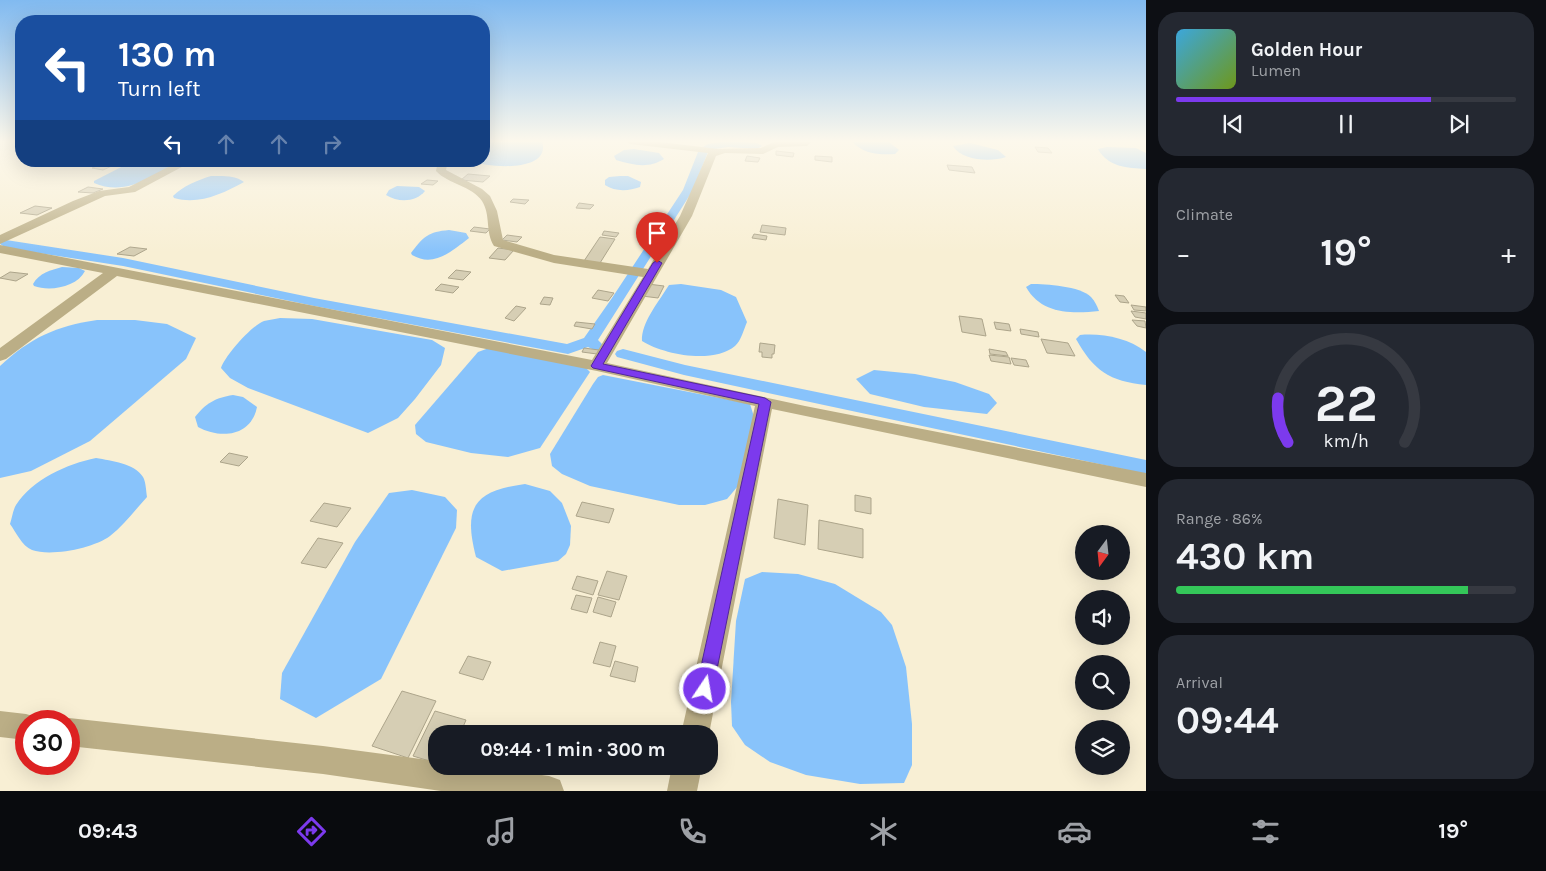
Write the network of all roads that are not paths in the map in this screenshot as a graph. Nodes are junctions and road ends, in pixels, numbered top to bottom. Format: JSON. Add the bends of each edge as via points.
{"nodes":[{"id":1,"x":155,"y":178,"type":"edge"},
{"id":2,"x":452,"y":178,"type":"edge"},
{"id":3,"x":701,"y":178,"type":"edge"},
{"id":4,"x":0,"y":240,"type":"edge"},
{"id":5,"x":0,"y":249,"type":"edge"},
{"id":6,"x":115,"y":271,"type":"junction"},
{"id":7,"x":651,"y":274,"type":"junction"},
{"id":8,"x":0,"y":356,"type":"edge"},
{"id":9,"x":597,"y":366,"type":"junction"},
{"id":10,"x":765,"y":402,"type":"junction"},
{"id":11,"x":1146,"y":480,"type":"edge"},
{"id":12,"x":0,"y":724,"type":"edge"},
{"id":13,"x":697,"y":725,"type":"edge"},
{"id":14,"x":15,"y":726,"type":"edge"},
{"id":15,"x":80,"y":733,"type":"edge"},
{"id":16,"x":686,"y":775,"type":"edge"},
{"id":17,"x":548,"y":791,"type":"edge"},
{"id":18,"x":682,"y":791,"type":"edge"}],
"edges":[{"from":1,"to":4,"type":"street","via":[[131,190],[103,193],[77,203]]},
{"from":2,"to":7,"type":"street","via":[[482,192],[492,212],[498,243],[530,253]]},
{"from":3,"to":7,"type":"street","via":[[686,216]]},
{"from":5,"to":6,"type":"street"},
{"from":6,"to":8,"type":"street"},
{"from":6,"to":9,"type":"street"},
{"from":7,"to":9,"type":"street"},
{"from":9,"to":10,"type":"street"},
{"from":10,"to":11,"type":"street"},
{"from":10,"to":13,"type":"street"},
{"from":12,"to":14,"type":"street"},
{"from":15,"to":17,"type":"street","via":[[323,760]]},
{"from":16,"to":18,"type":"street"}]}
